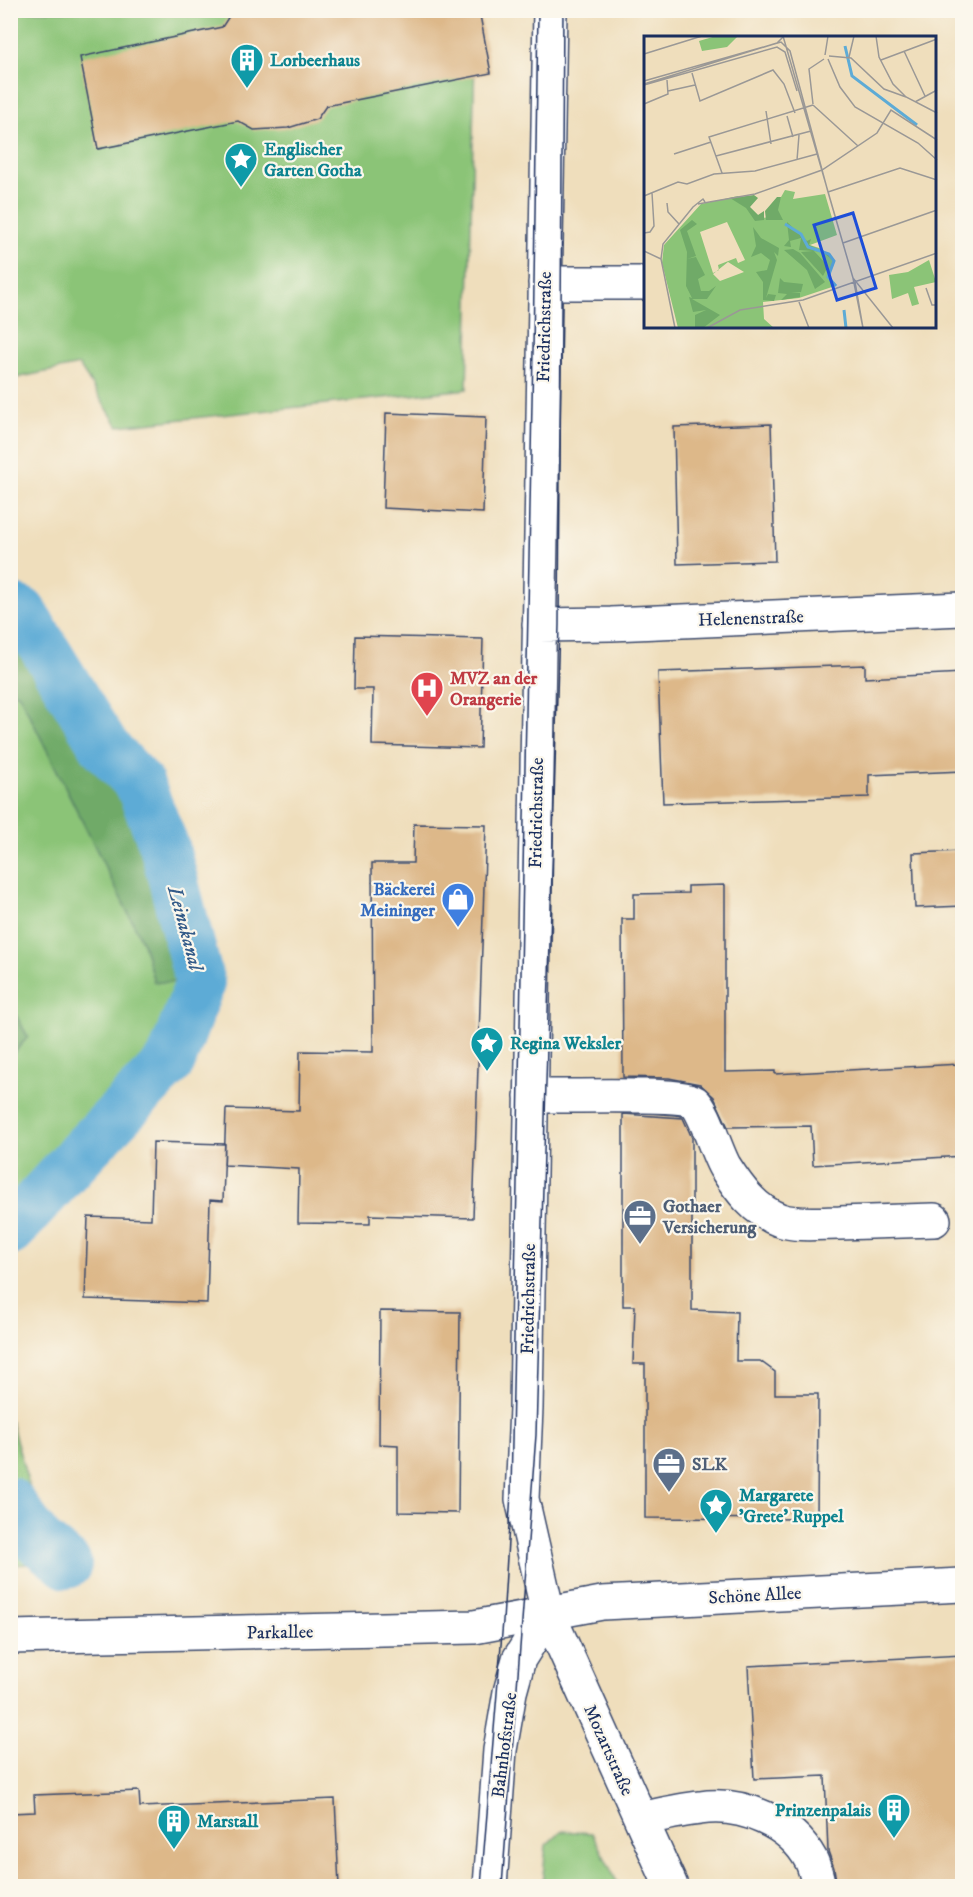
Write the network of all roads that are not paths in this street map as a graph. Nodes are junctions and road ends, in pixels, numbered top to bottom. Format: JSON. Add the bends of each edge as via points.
{"nodes":[{"id":1,"x":550,"y":10,"type":"edge"},
{"id":2,"x":644,"y":283,"type":"edge"},
{"id":3,"x":545,"y":284,"type":"junction"},
{"id":4,"x":963,"y":609,"type":"edge"},
{"id":5,"x":539,"y":625,"type":"junction"},
{"id":6,"x":531,"y":1096,"type":"junction"},
{"id":7,"x":934,"y":1220,"type":"dead end"},
{"id":8,"x":963,"y":1586,"type":"edge"},
{"id":9,"x":548,"y":1613,"type":"junction"},
{"id":10,"x":10,"y":1637,"type":"edge"},
{"id":11,"x":641,"y":1819,"type":"junction"},
{"id":12,"x":490,"y":1887,"type":"edge"},
{"id":13,"x":671,"y":1887,"type":"edge"},
{"id":14,"x":819,"y":1887,"type":"edge"}],
"edges":[{"from":1,"to":3,"type":"street","name":"Friedrichstraße"},
{"from":2,"to":3,"type":"street"},
{"from":3,"to":5,"type":"street","name":"Friedrichstraße"},
{"from":4,"to":5,"type":"street","name":"Helenenstraße"},
{"from":5,"to":6,"type":"street","name":"Friedrichstraße"},
{"from":6,"to":7,"type":"street","via":[[655,1096],[694,1102],[734,1180],[751,1202],[781,1220]]},
{"from":6,"to":9,"type":"street","name":"Friedrichstraße","via":[[522,1499]]},
{"from":8,"to":9,"type":"street","name":"Schöne Allee","via":[[602,1603]]},
{"from":9,"to":10,"type":"street","name":"Parkallee","via":[[474,1627]]},
{"from":9,"to":11,"type":"street","name":"Mozartstraße"},
{"from":9,"to":12,"type":"street","name":"Bahnhofstraße","via":[[519,1659],[510,1692],[500,1750]]},
{"from":11,"to":13,"type":"street","name":"Mozartstraße"},
{"from":11,"to":14,"type":"street","via":[[701,1807],[727,1807],[767,1818],[787,1830],[801,1845],[812,1861]]}]}
